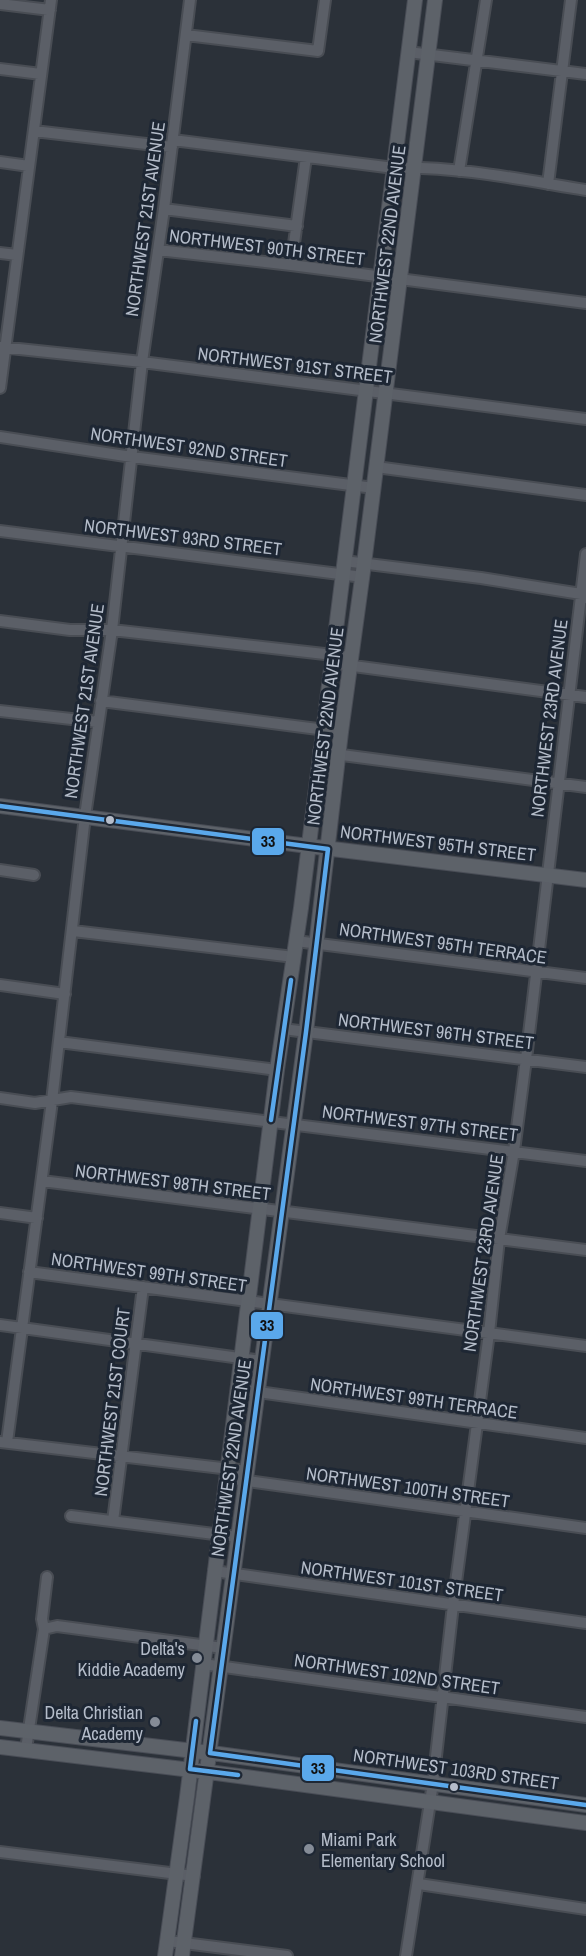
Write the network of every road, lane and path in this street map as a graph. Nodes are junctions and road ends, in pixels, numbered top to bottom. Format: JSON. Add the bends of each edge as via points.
{"nodes":[{"id":1,"x":190,"y":0,"type":"edge"},
{"id":2,"x":325,"y":0,"type":"edge"},
{"id":3,"x":415,"y":0,"type":"edge"},
{"id":4,"x":435,"y":0,"type":"edge"},
{"id":5,"x":486,"y":0,"type":"edge"},
{"id":6,"x":571,"y":0,"type":"edge"},
{"id":7,"x":0,"y":4,"type":"edge"},
{"id":8,"x":50,"y":5,"type":"edge"},
{"id":9,"x":186,"y":34,"type":"junction"},
{"id":10,"x":408,"y":52,"type":"junction"},
{"id":11,"x":429,"y":55,"type":"junction"},
{"id":12,"x":476,"y":61,"type":"junction"},
{"id":13,"x":0,"y":69,"type":"edge"},
{"id":14,"x":562,"y":70,"type":"junction"},
{"id":15,"x":41,"y":74,"type":"junction"},
{"id":16,"x":586,"y":74,"type":"edge"},
{"id":17,"x":34,"y":131,"type":"junction"},
{"id":18,"x":172,"y":144,"type":"junction"},
{"id":19,"x":306,"y":157,"type":"junction"},
{"id":20,"x":0,"y":162,"type":"edge"},
{"id":21,"x":29,"y":166,"type":"junction"},
{"id":22,"x":415,"y":167,"type":"junction"},
{"id":23,"x":394,"y":168,"type":"junction"},
{"id":24,"x":459,"y":171,"type":"junction"},
{"id":25,"x":548,"y":184,"type":"junction"},
{"id":26,"x":586,"y":189,"type":"edge"},
{"id":27,"x":165,"y":209,"type":"junction"},
{"id":28,"x":297,"y":226,"type":"junction"},
{"id":29,"x":158,"y":250,"type":"junction"},
{"id":30,"x":0,"y":253,"type":"edge"},
{"id":31,"x":18,"y":255,"type":"junction"},
{"id":32,"x":291,"y":265,"type":"junction"},
{"id":33,"x":380,"y":278,"type":"junction"},
{"id":34,"x":400,"y":280,"type":"junction"},
{"id":35,"x":586,"y":303,"type":"edge"},
{"id":36,"x":3,"y":347,"type":"edge"},
{"id":37,"x":142,"y":362,"type":"junction"},
{"id":38,"x":0,"y":388,"type":"edge"},
{"id":39,"x":365,"y":391,"type":"junction"},
{"id":40,"x":386,"y":394,"type":"junction"},
{"id":41,"x":586,"y":418,"type":"edge"},
{"id":42,"x":0,"y":437,"type":"edge"},
{"id":43,"x":132,"y":457,"type":"junction"},
{"id":44,"x":376,"y":467,"type":"junction"},
{"id":45,"x":353,"y":485,"type":"junction"},
{"id":46,"x":374,"y":488,"type":"junction"},
{"id":47,"x":586,"y":495,"type":"edge"},
{"id":48,"x":0,"y":531,"type":"edge"},
{"id":49,"x":121,"y":546,"type":"junction"},
{"id":50,"x":586,"y":554,"type":"edge"},
{"id":51,"x":343,"y":568,"type":"junction"},
{"id":52,"x":364,"y":570,"type":"junction"},
{"id":53,"x":583,"y":596,"type":"edge"},
{"id":54,"x":0,"y":621,"type":"edge"},
{"id":55,"x":112,"y":630,"type":"junction"},
{"id":56,"x":331,"y":659,"type":"junction"},
{"id":57,"x":351,"y":661,"type":"junction"},
{"id":58,"x":570,"y":695,"type":"junction"},
{"id":59,"x":586,"y":697,"type":"edge"},
{"id":60,"x":101,"y":701,"type":"junction"},
{"id":61,"x":0,"y":711,"type":"edge"},
{"id":62,"x":98,"y":722,"type":"junction"},
{"id":63,"x":322,"y":730,"type":"junction"},
{"id":64,"x":341,"y":732,"type":"junction"},
{"id":65,"x":319,"y":752,"type":"junction"},
{"id":66,"x":338,"y":755,"type":"junction"},
{"id":67,"x":558,"y":783,"type":"junction"},
{"id":68,"x":586,"y":787,"type":"edge"},
{"id":69,"x":0,"y":806,"type":"edge"},
{"id":70,"x":85,"y":816,"type":"junction"},
{"id":71,"x":308,"y":846,"type":"junction"},
{"id":72,"x":328,"y":849,"type":"junction"},
{"id":73,"x":0,"y":870,"type":"edge"},
{"id":74,"x":546,"y":874,"type":"junction"},
{"id":75,"x":34,"y":875,"type":"dead end"},
{"id":76,"x":586,"y":880,"type":"edge"},
{"id":77,"x":73,"y":931,"type":"junction"},
{"id":78,"x":296,"y":941,"type":"junction"},
{"id":79,"x":317,"y":943,"type":"junction"},
{"id":80,"x":294,"y":957,"type":"junction"},
{"id":81,"x":535,"y":972,"type":"junction"},
{"id":82,"x":586,"y":978,"type":"edge"},
{"id":83,"x":0,"y":985,"type":"edge"},
{"id":84,"x":65,"y":994,"type":"junction"},
{"id":85,"x":283,"y":1029,"type":"junction"},
{"id":86,"x":306,"y":1032,"type":"junction"},
{"id":87,"x":59,"y":1042,"type":"junction"},
{"id":88,"x":526,"y":1059,"type":"junction"},
{"id":89,"x":586,"y":1066,"type":"edge"},
{"id":90,"x":277,"y":1070,"type":"junction"},
{"id":91,"x":0,"y":1098,"type":"edge"},
{"id":92,"x":52,"y":1101,"type":"junction"},
{"id":93,"x":271,"y":1121,"type":"junction"},
{"id":94,"x":292,"y":1124,"type":"junction"},
{"id":95,"x":514,"y":1151,"type":"junction"},
{"id":96,"x":586,"y":1161,"type":"edge"},
{"id":97,"x":42,"y":1181,"type":"junction"},
{"id":98,"x":260,"y":1210,"type":"junction"},
{"id":99,"x":282,"y":1212,"type":"junction"},
{"id":100,"x":0,"y":1213,"type":"edge"},
{"id":101,"x":37,"y":1218,"type":"junction"},
{"id":102,"x":499,"y":1239,"type":"junction"},
{"id":103,"x":586,"y":1250,"type":"edge"},
{"id":104,"x":29,"y":1272,"type":"junction"},
{"id":105,"x":143,"y":1287,"type":"junction"},
{"id":106,"x":248,"y":1301,"type":"junction"},
{"id":107,"x":270,"y":1304,"type":"junction"},
{"id":108,"x":0,"y":1325,"type":"edge"},
{"id":109,"x":22,"y":1328,"type":"junction"},
{"id":110,"x":489,"y":1333,"type":"junction"},
{"id":111,"x":136,"y":1342,"type":"junction"},
{"id":112,"x":586,"y":1346,"type":"edge"},
{"id":113,"x":241,"y":1358,"type":"junction"},
{"id":114,"x":262,"y":1361,"type":"junction"},
{"id":115,"x":237,"y":1389,"type":"junction"},
{"id":116,"x":258,"y":1392,"type":"junction"},
{"id":117,"x":477,"y":1423,"type":"junction"},
{"id":118,"x":586,"y":1438,"type":"edge"},
{"id":119,"x":4,"y":1442,"type":"edge"},
{"id":120,"x":122,"y":1456,"type":"junction"},
{"id":121,"x":227,"y":1473,"type":"junction"},
{"id":122,"x":246,"y":1476,"type":"junction"},
{"id":123,"x":465,"y":1511,"type":"junction"},
{"id":124,"x":71,"y":1516,"type":"dead end"},
{"id":125,"x":113,"y":1521,"type":"junction"},
{"id":126,"x":586,"y":1528,"type":"edge"},
{"id":127,"x":219,"y":1535,"type":"junction"},
{"id":128,"x":238,"y":1537,"type":"junction"},
{"id":129,"x":214,"y":1570,"type":"junction"},
{"id":130,"x":233,"y":1573,"type":"junction"},
{"id":131,"x":47,"y":1577,"type":"dead end"},
{"id":132,"x":453,"y":1605,"type":"junction"},
{"id":133,"x":586,"y":1623,"type":"edge"},
{"id":134,"x":44,"y":1629,"type":"junction"},
{"id":135,"x":205,"y":1645,"type":"junction"},
{"id":136,"x":223,"y":1648,"type":"junction"},
{"id":137,"x":202,"y":1664,"type":"junction"},
{"id":138,"x":221,"y":1666,"type":"junction"},
{"id":139,"x":442,"y":1697,"type":"junction"},
{"id":140,"x":586,"y":1717,"type":"edge"},
{"id":141,"x":0,"y":1728,"type":"edge"},
{"id":142,"x":29,"y":1731,"type":"junction"},
{"id":143,"x":0,"y":1747,"type":"edge"},
{"id":144,"x":26,"y":1749,"type":"junction"},
{"id":145,"x":193,"y":1751,"type":"junction"},
{"id":146,"x":210,"y":1753,"type":"junction"},
{"id":147,"x":190,"y":1769,"type":"junction"},
{"id":148,"x":208,"y":1772,"type":"junction"},
{"id":149,"x":433,"y":1783,"type":"junction"},
{"id":150,"x":430,"y":1802,"type":"junction"},
{"id":151,"x":586,"y":1805,"type":"edge"},
{"id":152,"x":586,"y":1823,"type":"edge"},
{"id":153,"x":0,"y":1852,"type":"edge"},
{"id":154,"x":177,"y":1874,"type":"junction"},
{"id":155,"x":194,"y":1876,"type":"junction"},
{"id":156,"x":418,"y":1884,"type":"junction"},
{"id":157,"x":586,"y":1909,"type":"edge"},
{"id":158,"x":168,"y":1941,"type":"junction"},
{"id":159,"x":183,"y":1949,"type":"edge"},
{"id":160,"x":165,"y":1956,"type":"edge"},
{"id":161,"x":287,"y":1956,"type":"edge"},
{"id":162,"x":406,"y":1956,"type":"edge"}],
"edges":[{"from":1,"to":9,"type":"street","name":"NORTHWEST 21ST AVENUE"},
{"from":2,"to":9,"type":"street","via":[[318,51]]},
{"from":3,"to":10,"type":"main road","name":"NORTHWEST 22ND AVENUE"},
{"from":4,"to":11,"type":"main road","name":"NORTHWEST 22ND AVENUE"},
{"from":5,"to":12,"type":"street"},
{"from":6,"to":14,"type":"street"},
{"from":7,"to":8,"type":"street"},
{"from":8,"to":15,"type":"street"},
{"from":9,"to":18,"type":"street","name":"NORTHWEST 21ST AVENUE"},
{"from":10,"to":11,"type":"street"},
{"from":10,"to":23,"type":"main road","name":"NORTHWEST 22ND AVENUE"},
{"from":11,"to":12,"type":"street"},
{"from":11,"to":22,"type":"main road","name":"NORTHWEST 22ND AVENUE"},
{"from":12,"to":14,"type":"street"},
{"from":12,"to":24,"type":"street"},
{"from":13,"to":15,"type":"street"},
{"from":14,"to":16,"type":"street"},
{"from":14,"to":25,"type":"street"},
{"from":15,"to":17,"type":"street"},
{"from":17,"to":18,"type":"street"},
{"from":17,"to":21,"type":"street"},
{"from":18,"to":19,"type":"street"},
{"from":18,"to":27,"type":"street","name":"NORTHWEST 21ST AVENUE"},
{"from":19,"to":23,"type":"street"},
{"from":19,"to":28,"type":"street"},
{"from":20,"to":21,"type":"street"},
{"from":21,"to":31,"type":"street"},
{"from":22,"to":23,"type":"street"},
{"from":22,"to":24,"type":"street"},
{"from":22,"to":34,"type":"main road","name":"NORTHWEST 22ND AVENUE"},
{"from":23,"to":33,"type":"main road","name":"NORTHWEST 22ND AVENUE"},
{"from":24,"to":25,"type":"street"},
{"from":25,"to":26,"type":"street"},
{"from":27,"to":28,"type":"street"},
{"from":27,"to":29,"type":"street","name":"NORTHWEST 21ST AVENUE"},
{"from":28,"to":32,"type":"street"},
{"from":29,"to":32,"type":"street","name":"NORTHWEST 90TH STREET"},
{"from":29,"to":37,"type":"street","name":"NORTHWEST 21ST AVENUE"},
{"from":30,"to":31,"type":"street"},
{"from":31,"to":36,"type":"street"},
{"from":32,"to":33,"type":"street","name":"NORTHWEST 90TH STREET"},
{"from":33,"to":34,"type":"street","name":"NORTHWEST 90TH STREET"},
{"from":33,"to":39,"type":"main road","name":"NORTHWEST 22ND AVENUE"},
{"from":34,"to":35,"type":"street","name":"NORTHWEST 90TH STREET"},
{"from":34,"to":40,"type":"main road","name":"NORTHWEST 22ND AVENUE"},
{"from":36,"to":37,"type":"street","name":"NORTHWEST 91ST STREET"},
{"from":36,"to":38,"type":"street"},
{"from":37,"to":39,"type":"street","name":"NORTHWEST 91ST STREET"},
{"from":37,"to":43,"type":"street","name":"NORTHWEST 21ST AVENUE"},
{"from":39,"to":40,"type":"street","name":"NORTHWEST 91ST STREET"},
{"from":39,"to":45,"type":"main road","name":"NORTHWEST 22ND AVENUE"},
{"from":40,"to":41,"type":"street","name":"NORTHWEST 91ST STREET"},
{"from":40,"to":44,"type":"main road","name":"NORTHWEST 22ND AVENUE"},
{"from":42,"to":43,"type":"street","name":"NORTHWEST 92ND STREET"},
{"from":43,"to":45,"type":"street","name":"NORTHWEST 92ND STREET"},
{"from":43,"to":49,"type":"street","name":"NORTHWEST 21ST AVENUE"},
{"from":44,"to":46,"type":"main road","name":"NORTHWEST 22ND AVENUE"},
{"from":44,"to":47,"type":"street"},
{"from":45,"to":46,"type":"street","name":"NORTHWEST 92ND STREET"},
{"from":45,"to":51,"type":"main road","name":"NORTHWEST 22ND AVENUE"},
{"from":46,"to":52,"type":"main road","name":"NORTHWEST 22ND AVENUE"},
{"from":48,"to":49,"type":"street","name":"NORTHWEST 93RD STREET"},
{"from":49,"to":51,"type":"street","name":"NORTHWEST 93RD STREET"},
{"from":49,"to":55,"type":"street","name":"NORTHWEST 21ST AVENUE"},
{"from":50,"to":53,"type":"street","name":"NORTHWEST 23RD AVENUE"},
{"from":51,"to":52,"type":"street","name":"NORTHWEST 93RD STREET"},
{"from":51,"to":56,"type":"main road","name":"NORTHWEST 22ND AVENUE"},
{"from":52,"to":53,"type":"street","name":"NORTHWEST 93RD STREET","via":[[481,578]]},
{"from":52,"to":57,"type":"main road","name":"NORTHWEST 22ND AVENUE"},
{"from":53,"to":58,"type":"street","name":"NORTHWEST 23RD AVENUE"},
{"from":54,"to":55,"type":"street","via":[[70,630]]},
{"from":55,"to":56,"type":"street"},
{"from":55,"to":60,"type":"street","name":"NORTHWEST 21ST AVENUE"},
{"from":56,"to":57,"type":"street"},
{"from":56,"to":63,"type":"main road","name":"NORTHWEST 22ND AVENUE"},
{"from":57,"to":58,"type":"street"},
{"from":57,"to":64,"type":"main road","name":"NORTHWEST 22ND AVENUE"},
{"from":58,"to":59,"type":"street"},
{"from":58,"to":67,"type":"street","name":"NORTHWEST 23RD AVENUE"},
{"from":60,"to":62,"type":"street","name":"NORTHWEST 21ST AVENUE"},
{"from":60,"to":63,"type":"street"},
{"from":61,"to":62,"type":"street"},
{"from":62,"to":70,"type":"street","name":"NORTHWEST 21ST AVENUE"},
{"from":63,"to":64,"type":"street"},
{"from":63,"to":65,"type":"main road","name":"NORTHWEST 22ND AVENUE"},
{"from":64,"to":66,"type":"main road","name":"NORTHWEST 22ND AVENUE"},
{"from":65,"to":66,"type":"street"},
{"from":65,"to":71,"type":"main road","name":"NORTHWEST 22ND AVENUE"},
{"from":66,"to":67,"type":"street"},
{"from":66,"to":72,"type":"main road","name":"NORTHWEST 22ND AVENUE"},
{"from":67,"to":68,"type":"street"},
{"from":67,"to":74,"type":"street","name":"NORTHWEST 23RD AVENUE"},
{"from":69,"to":70,"type":"main road","name":"NORTHWEST 95TH STREET"},
{"from":70,"to":71,"type":"main road","name":"NORTHWEST 95TH STREET"},
{"from":70,"to":77,"type":"street","name":"NORTHWEST 21ST AVENUE"},
{"from":71,"to":72,"type":"main road","name":"NORTHWEST 95TH STREET"},
{"from":71,"to":78,"type":"main road","name":"NORTHWEST 22ND AVENUE"},
{"from":72,"to":74,"type":"main road","name":"NORTHWEST 95TH STREET"},
{"from":72,"to":79,"type":"main road","name":"NORTHWEST 22ND AVENUE"},
{"from":73,"to":75,"type":"street"},
{"from":74,"to":76,"type":"main road","name":"NORTHWEST 95TH STREET"},
{"from":74,"to":81,"type":"street","name":"NORTHWEST 23RD AVENUE"},
{"from":77,"to":80,"type":"street"},
{"from":77,"to":84,"type":"street","name":"NORTHWEST 21ST AVENUE"},
{"from":78,"to":79,"type":"street","name":"NORTHWEST 95TH TERRACE"},
{"from":78,"to":80,"type":"main road","name":"NORTHWEST 22ND AVENUE"},
{"from":79,"to":81,"type":"street","name":"NORTHWEST 95TH TERRACE"},
{"from":79,"to":86,"type":"main road","name":"NORTHWEST 22ND AVENUE"},
{"from":80,"to":85,"type":"main road","name":"NORTHWEST 22ND AVENUE"},
{"from":81,"to":82,"type":"street","name":"NORTHWEST 95TH TERRACE"},
{"from":81,"to":88,"type":"street","name":"NORTHWEST 23RD AVENUE"},
{"from":83,"to":84,"type":"street"},
{"from":84,"to":87,"type":"street","name":"NORTHWEST 21ST AVENUE"},
{"from":85,"to":86,"type":"street","name":"NORTHWEST 96TH STREET"},
{"from":85,"to":90,"type":"main road","name":"NORTHWEST 22ND AVENUE"},
{"from":86,"to":88,"type":"street","name":"NORTHWEST 96TH STREET"},
{"from":86,"to":94,"type":"main road","name":"NORTHWEST 22ND AVENUE"},
{"from":87,"to":90,"type":"street"},
{"from":87,"to":92,"type":"street","name":"NORTHWEST 21ST AVENUE"},
{"from":88,"to":89,"type":"street","name":"NORTHWEST 96TH STREET"},
{"from":88,"to":95,"type":"street","name":"NORTHWEST 23RD AVENUE"},
{"from":90,"to":93,"type":"main road","name":"NORTHWEST 22ND AVENUE"},
{"from":91,"to":92,"type":"street","name":"NORTHWEST 97TH STREET"},
{"from":92,"to":93,"type":"street","name":"NORTHWEST 97TH STREET","via":[[71,1097]]},
{"from":92,"to":97,"type":"street","name":"NORTHWEST 21ST AVENUE"},
{"from":93,"to":94,"type":"street","name":"NORTHWEST 97TH STREET"},
{"from":93,"to":98,"type":"main road","name":"NORTHWEST 22ND AVENUE"},
{"from":94,"to":95,"type":"street","name":"NORTHWEST 97TH STREET"},
{"from":94,"to":99,"type":"main road","name":"NORTHWEST 22ND AVENUE"},
{"from":95,"to":96,"type":"street","name":"NORTHWEST 97TH STREET"},
{"from":95,"to":102,"type":"street","name":"NORTHWEST 23RD AVENUE"},
{"from":97,"to":98,"type":"street","name":"NORTHWEST 98TH STREET"},
{"from":97,"to":101,"type":"street","name":"NORTHWEST 21ST AVENUE"},
{"from":98,"to":99,"type":"street","name":"NORTHWEST 98TH STREET"},
{"from":98,"to":106,"type":"main road","name":"NORTHWEST 22ND AVENUE"},
{"from":99,"to":102,"type":"street","name":"NORTHWEST 98TH STREET"},
{"from":99,"to":107,"type":"main road","name":"NORTHWEST 22ND AVENUE"},
{"from":100,"to":101,"type":"street"},
{"from":101,"to":104,"type":"street","name":"NORTHWEST 21ST AVENUE"},
{"from":102,"to":103,"type":"street","name":"NORTHWEST 98TH STREET"},
{"from":102,"to":110,"type":"street","name":"NORTHWEST 23RD AVENUE"},
{"from":104,"to":105,"type":"street","name":"NORTHWEST 99TH STREET"},
{"from":104,"to":109,"type":"street","name":"NORTHWEST 21ST AVENUE"},
{"from":105,"to":106,"type":"street","name":"NORTHWEST 99TH STREET"},
{"from":105,"to":111,"type":"street","name":"NORTHWEST 21ST COURT"},
{"from":106,"to":107,"type":"street","name":"NORTHWEST 99TH STREET"},
{"from":106,"to":113,"type":"main road","name":"NORTHWEST 22ND AVENUE"},
{"from":107,"to":110,"type":"street","name":"NORTHWEST 99TH STREET"},
{"from":107,"to":114,"type":"main road","name":"NORTHWEST 22ND AVENUE"},
{"from":108,"to":109,"type":"street"},
{"from":109,"to":111,"type":"street"},
{"from":109,"to":119,"type":"street","name":"NORTHWEST 21ST AVENUE"},
{"from":110,"to":112,"type":"street","name":"NORTHWEST 99TH STREET"},
{"from":110,"to":117,"type":"street","name":"NORTHWEST 23RD AVENUE"},
{"from":111,"to":113,"type":"street"},
{"from":111,"to":120,"type":"street","name":"NORTHWEST 21ST COURT"},
{"from":113,"to":114,"type":"street"},
{"from":113,"to":115,"type":"main road","name":"NORTHWEST 22ND AVENUE"},
{"from":114,"to":116,"type":"main road","name":"NORTHWEST 22ND AVENUE"},
{"from":115,"to":116,"type":"street","name":"NORTHWEST 99TH TERRACE"},
{"from":115,"to":121,"type":"main road","name":"NORTHWEST 22ND AVENUE"},
{"from":116,"to":117,"type":"street","name":"NORTHWEST 99TH TERRACE"},
{"from":116,"to":122,"type":"main road","name":"NORTHWEST 22ND AVENUE"},
{"from":117,"to":118,"type":"street","name":"NORTHWEST 99TH TERRACE"},
{"from":117,"to":123,"type":"street","name":"NORTHWEST 23RD AVENUE"},
{"from":119,"to":120,"type":"street","name":"NORTHWEST 100TH STREET"},
{"from":120,"to":121,"type":"street","name":"NORTHWEST 100TH STREET"},
{"from":120,"to":125,"type":"street","name":"NORTHWEST 21ST COURT"},
{"from":121,"to":122,"type":"street","name":"NORTHWEST 100TH STREET"},
{"from":121,"to":127,"type":"main road","name":"NORTHWEST 22ND AVENUE"},
{"from":122,"to":123,"type":"street","name":"NORTHWEST 100TH STREET"},
{"from":122,"to":128,"type":"main road","name":"NORTHWEST 22ND AVENUE"},
{"from":123,"to":126,"type":"street","name":"NORTHWEST 100TH STREET"},
{"from":123,"to":132,"type":"street","name":"NORTHWEST 23RD AVENUE"},
{"from":124,"to":125,"type":"street"},
{"from":125,"to":127,"type":"street"},
{"from":127,"to":128,"type":"street"},
{"from":127,"to":129,"type":"main road","name":"NORTHWEST 22ND AVENUE"},
{"from":128,"to":130,"type":"main road","name":"NORTHWEST 22ND AVENUE"},
{"from":129,"to":130,"type":"street","name":"NORTHWEST 101ST STREET"},
{"from":129,"to":135,"type":"main road","name":"NORTHWEST 22ND AVENUE"},
{"from":130,"to":132,"type":"street","name":"NORTHWEST 101ST STREET"},
{"from":130,"to":136,"type":"main road","name":"NORTHWEST 22ND AVENUE"},
{"from":131,"to":134,"type":"street"},
{"from":132,"to":133,"type":"street","name":"NORTHWEST 101ST STREET"},
{"from":132,"to":139,"type":"street","name":"NORTHWEST 23RD AVENUE"},
{"from":134,"to":135,"type":"street","via":[[57,1626]]},
{"from":134,"to":142,"type":"street"},
{"from":135,"to":136,"type":"street"},
{"from":135,"to":137,"type":"main road","name":"NORTHWEST 22ND AVENUE"},
{"from":136,"to":138,"type":"main road","name":"NORTHWEST 22ND AVENUE"},
{"from":137,"to":138,"type":"street","name":"NORTHWEST 102ND STREET"},
{"from":137,"to":145,"type":"main road","name":"NORTHWEST 22ND AVENUE"},
{"from":138,"to":139,"type":"street","name":"NORTHWEST 102ND STREET"},
{"from":138,"to":146,"type":"main road","name":"NORTHWEST 22ND AVENUE"},
{"from":139,"to":140,"type":"street","name":"NORTHWEST 102ND STREET"},
{"from":139,"to":149,"type":"street","name":"NORTHWEST 23RD AVENUE"},
{"from":141,"to":142,"type":"main road","name":"NORTHWEST 103RD STREET"},
{"from":142,"to":144,"type":"street"},
{"from":142,"to":145,"type":"main road","name":"NORTHWEST 103RD STREET"},
{"from":143,"to":144,"type":"main road","name":"NORTHWEST 103RD STREET"},
{"from":144,"to":147,"type":"main road","name":"NORTHWEST 103RD STREET"},
{"from":145,"to":146,"type":"main road","name":"NORTHWEST 103RD STREET"},
{"from":145,"to":147,"type":"main road","name":"NORTHWEST 22ND AVENUE"},
{"from":146,"to":148,"type":"main road","name":"NORTHWEST 22ND AVENUE"},
{"from":146,"to":149,"type":"main road","name":"NORTHWEST 103RD STREET"},
{"from":147,"to":148,"type":"main road","name":"NORTHWEST 103RD STREET"},
{"from":147,"to":154,"type":"main road","name":"NORTHWEST 22ND AVENUE"},
{"from":148,"to":150,"type":"main road","name":"NORTHWEST 103RD STREET"},
{"from":148,"to":155,"type":"main road","name":"NORTHWEST 22ND AVENUE"},
{"from":149,"to":150,"type":"street","name":"NORTHWEST 23RD AVENUE"},
{"from":149,"to":151,"type":"main road","name":"NORTHWEST 103RD STREET"},
{"from":150,"to":152,"type":"main road","name":"NORTHWEST 103RD STREET"},
{"from":150,"to":156,"type":"street","name":"NORTHWEST 23RD AVENUE"},
{"from":153,"to":154,"type":"street"},
{"from":154,"to":155,"type":"street"},
{"from":154,"to":158,"type":"main road","name":"NORTHWEST 22ND AVENUE"},
{"from":155,"to":159,"type":"main road","name":"NORTHWEST 22ND AVENUE"},
{"from":156,"to":157,"type":"street"},
{"from":156,"to":162,"type":"street","name":"NORTHWEST 23RD AVENUE"},
{"from":158,"to":159,"type":"street"},
{"from":158,"to":160,"type":"main road","name":"NORTHWEST 22ND AVENUE"},
{"from":159,"to":161,"type":"street"}]}
